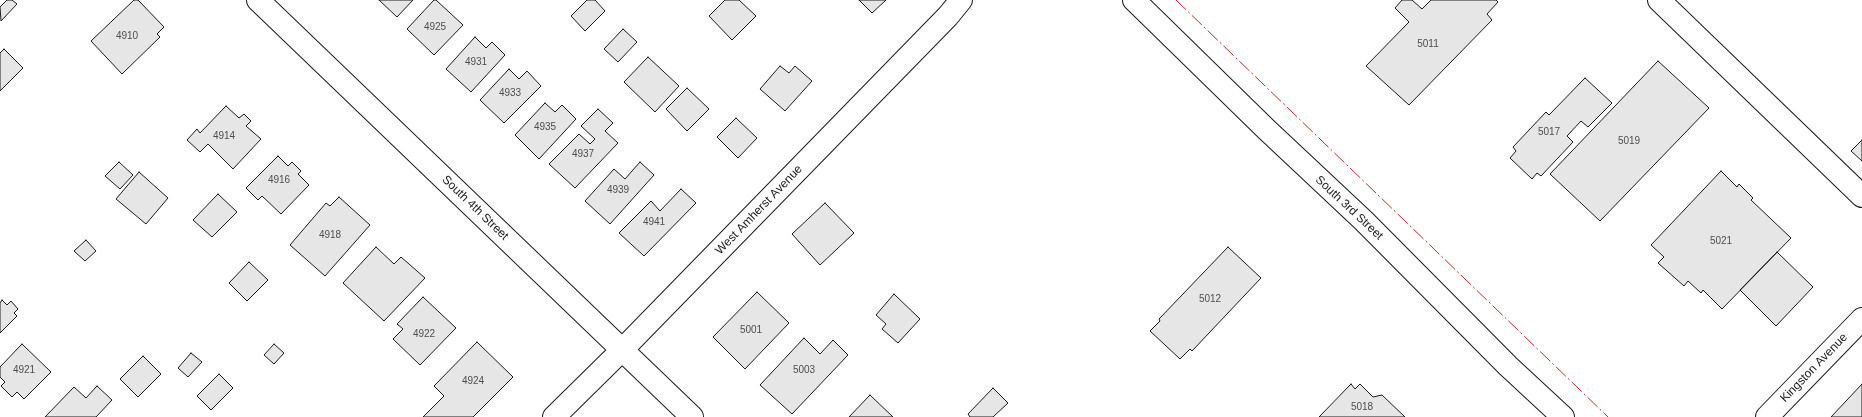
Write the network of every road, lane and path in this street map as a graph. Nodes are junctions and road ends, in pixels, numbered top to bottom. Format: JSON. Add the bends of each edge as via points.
{"nodes":[{"id":1,"x":258,"y":0,"type":"edge"},
{"id":2,"x":961,"y":0,"type":"edge"},
{"id":3,"x":1134,"y":0,"type":"edge"},
{"id":4,"x":1659,"y":0,"type":"edge"},
{"id":5,"x":1862,"y":196,"type":"edge"},
{"id":6,"x":1862,"y":319,"type":"edge"},
{"id":7,"x":622,"y":350,"type":"junction"},
{"id":8,"x":554,"y":417,"type":"edge"},
{"id":9,"x":692,"y":417,"type":"edge"},
{"id":10,"x":1563,"y":417,"type":"edge"},
{"id":11,"x":1767,"y":417,"type":"edge"}],
"edges":[{"from":1,"to":7,"type":"street","name":"South 4th Street"},
{"from":2,"to":7,"type":"street","name":"West Amherst Avenue"},
{"from":3,"to":10,"type":"street","name":"South 3rd Street"},
{"from":4,"to":5,"type":"street"},
{"from":6,"to":11,"type":"street","name":"Kingston Avenue"},
{"from":7,"to":8,"type":"street","name":"West Amherst Avenue"},
{"from":7,"to":9,"type":"street","name":"South 4th Street"}]}
